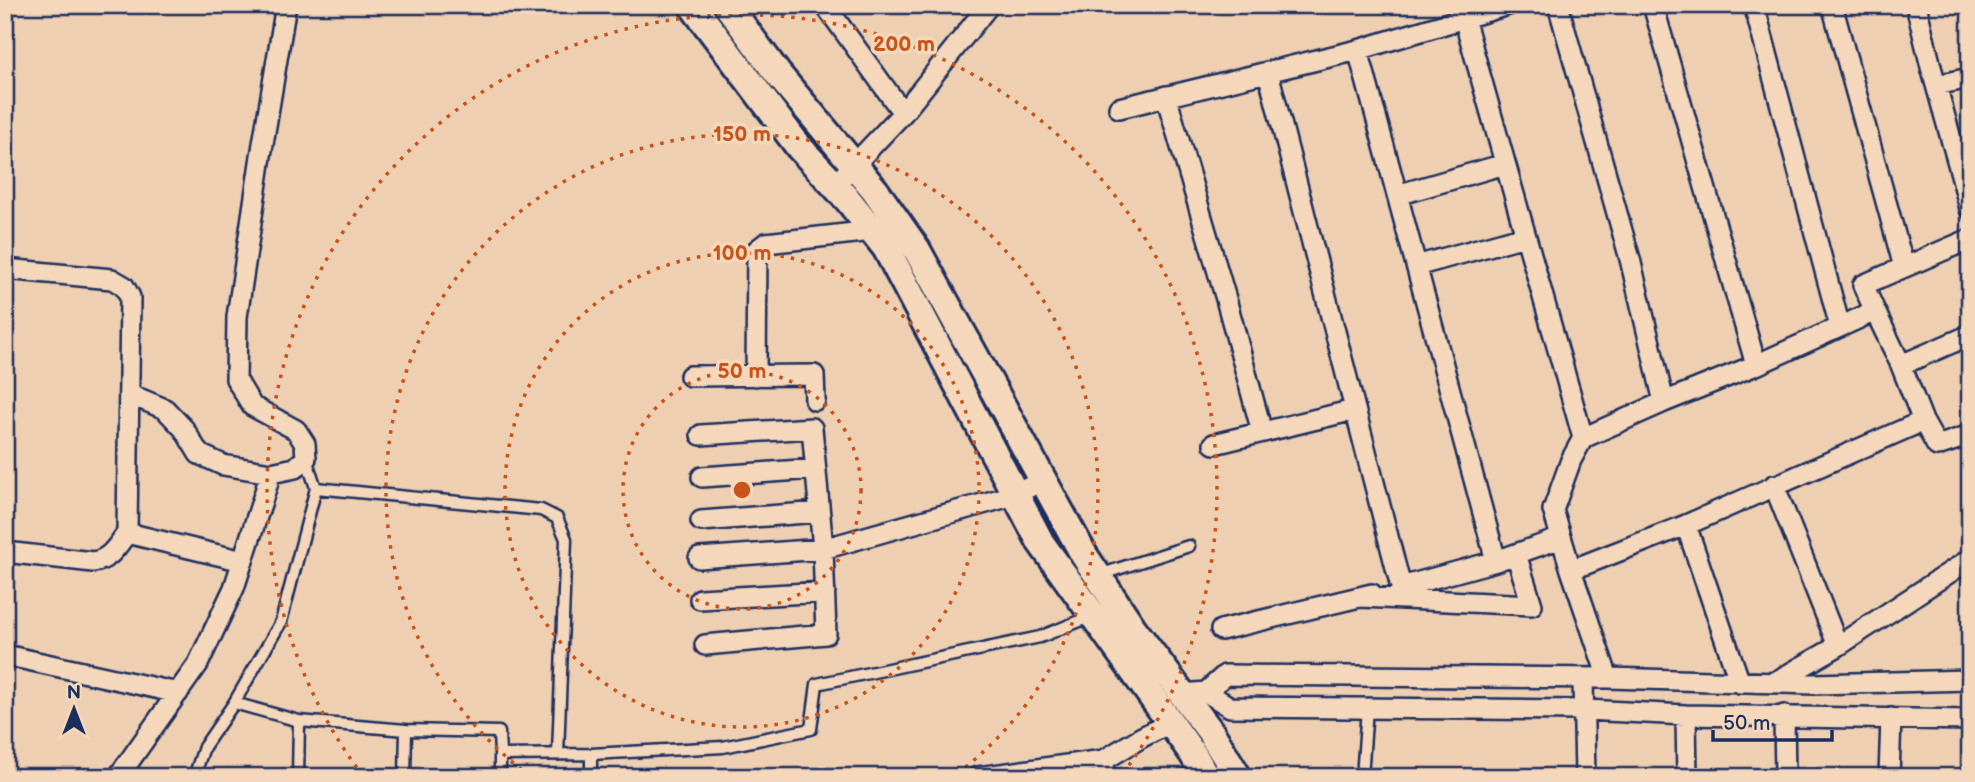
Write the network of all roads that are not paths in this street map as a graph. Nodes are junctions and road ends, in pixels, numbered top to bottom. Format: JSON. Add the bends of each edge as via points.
{"nodes":[{"id":1,"x":286,"y":5,"type":"edge"},
{"id":2,"x":692,"y":5,"type":"edge"},
{"id":3,"x":727,"y":5,"type":"edge"},
{"id":4,"x":989,"y":5,"type":"edge"},
{"id":5,"x":1508,"y":5,"type":"edge"},
{"id":6,"x":1558,"y":5,"type":"edge"},
{"id":7,"x":1653,"y":5,"type":"edge"},
{"id":8,"x":1754,"y":5,"type":"edge"},
{"id":9,"x":1832,"y":5,"type":"edge"},
{"id":10,"x":1916,"y":5,"type":"edge"},
{"id":11,"x":832,"y":8,"type":"edge"},
{"id":12,"x":1464,"y":18,"type":"junction"},
{"id":13,"x":1358,"y":50,"type":"junction"},
{"id":14,"x":1268,"y":72,"type":"junction"},
{"id":15,"x":1970,"y":78,"type":"edge"},
{"id":16,"x":1936,"y":85,"type":"junction"},
{"id":17,"x":1166,"y":96,"type":"junction"},
{"id":18,"x":1119,"y":108,"type":"dead end"},
{"id":19,"x":903,"y":113,"type":"junction"},
{"id":20,"x":1505,"y":164,"type":"junction"},
{"id":21,"x":855,"y":166,"type":"junction"},
{"id":22,"x":1966,"y":177,"type":"edge"},
{"id":23,"x":834,"y":186,"type":"junction"},
{"id":24,"x":1397,"y":195,"type":"junction"},
{"id":25,"x":1970,"y":209,"type":"edge"},
{"id":26,"x":872,"y":231,"type":"junction"},
{"id":27,"x":1525,"y":236,"type":"junction"},
{"id":28,"x":1970,"y":239,"type":"edge"},
{"id":29,"x":1416,"y":266,"type":"junction"},
{"id":30,"x":1904,"y":268,"type":"junction"},
{"id":31,"x":5,"y":269,"type":"edge"},
{"id":32,"x":1875,"y":311,"type":"junction"},
{"id":33,"x":1840,"y":327,"type":"junction"},
{"id":34,"x":1970,"y":335,"type":"edge"},
{"id":35,"x":1756,"y":365,"type":"junction"},
{"id":36,"x":1901,"y":365,"type":"junction"},
{"id":37,"x":690,"y":376,"type":"dead end"},
{"id":38,"x":756,"y":376,"type":"junction"},
{"id":39,"x":129,"y":394,"type":"junction"},
{"id":40,"x":815,"y":400,"type":"dead end"},
{"id":41,"x":1664,"y":402,"type":"junction"},
{"id":42,"x":1354,"y":410,"type":"junction"},
{"id":43,"x":1923,"y":421,"type":"junction"},
{"id":44,"x":1262,"y":432,"type":"junction"},
{"id":45,"x":701,"y":435,"type":"dead end"},
{"id":46,"x":1970,"y":435,"type":"edge"},
{"id":47,"x":1583,"y":438,"type":"junction"},
{"id":48,"x":1214,"y":444,"type":"dead end"},
{"id":49,"x":301,"y":463,"type":"junction"},
{"id":50,"x":815,"y":469,"type":"junction"},
{"id":51,"x":271,"y":472,"type":"junction"},
{"id":52,"x":702,"y":477,"type":"dead end"},
{"id":53,"x":1043,"y":481,"type":"junction"},
{"id":54,"x":1774,"y":485,"type":"junction"},
{"id":55,"x":316,"y":488,"type":"junction"},
{"id":56,"x":1014,"y":494,"type":"junction"},
{"id":57,"x":819,"y":512,"type":"junction"},
{"id":58,"x":701,"y":521,"type":"dead end"},
{"id":59,"x":1686,"y":525,"type":"junction"},
{"id":60,"x":127,"y":533,"type":"junction"},
{"id":61,"x":1562,"y":538,"type":"junction"},
{"id":62,"x":1189,"y":546,"type":"dead end"},
{"id":63,"x":823,"y":549,"type":"junction"},
{"id":64,"x":5,"y":552,"type":"edge"},
{"id":65,"x":1516,"y":554,"type":"junction"},
{"id":66,"x":698,"y":558,"type":"dead end"},
{"id":67,"x":1970,"y":559,"type":"edge"},
{"id":68,"x":243,"y":561,"type":"junction"},
{"id":69,"x":1496,"y":561,"type":"junction"},
{"id":70,"x":1571,"y":570,"type":"junction"},
{"id":71,"x":1098,"y":576,"type":"junction"},
{"id":72,"x":1401,"y":587,"type":"junction"},
{"id":73,"x":825,"y":592,"type":"junction"},
{"id":74,"x":1361,"y":597,"type":"junction"},
{"id":75,"x":700,"y":599,"type":"dead end"},
{"id":76,"x":1092,"y":616,"type":"junction"},
{"id":77,"x":1221,"y":630,"type":"dead end"},
{"id":78,"x":705,"y":645,"type":"dead end"},
{"id":79,"x":1838,"y":646,"type":"junction"},
{"id":80,"x":5,"y":655,"type":"edge"},
{"id":81,"x":1608,"y":678,"type":"junction"},
{"id":82,"x":1583,"y":679,"type":"junction"},
{"id":83,"x":1970,"y":680,"type":"edge"},
{"id":84,"x":1740,"y":683,"type":"junction"},
{"id":85,"x":1774,"y":683,"type":"junction"},
{"id":86,"x":1814,"y":684,"type":"junction"},
{"id":87,"x":178,"y":693,"type":"junction"},
{"id":88,"x":1194,"y":693,"type":"junction"},
{"id":89,"x":234,"y":703,"type":"junction"},
{"id":90,"x":1367,"y":708,"type":"junction"},
{"id":91,"x":1585,"y":710,"type":"junction"},
{"id":92,"x":1686,"y":715,"type":"junction"},
{"id":93,"x":1784,"y":715,"type":"junction"},
{"id":94,"x":1812,"y":717,"type":"junction"},
{"id":95,"x":1891,"y":718,"type":"junction"},
{"id":96,"x":1970,"y":720,"type":"edge"},
{"id":97,"x":299,"y":721,"type":"junction"},
{"id":98,"x":1170,"y":723,"type":"junction"},
{"id":99,"x":406,"y":730,"type":"junction"},
{"id":100,"x":558,"y":754,"type":"junction"},
{"id":101,"x":591,"y":754,"type":"junction"},
{"id":102,"x":500,"y":755,"type":"junction"},
{"id":103,"x":1104,"y":769,"type":"edge"},
{"id":104,"x":118,"y":777,"type":"edge"},
{"id":105,"x":194,"y":777,"type":"edge"},
{"id":106,"x":298,"y":777,"type":"edge"},
{"id":107,"x":405,"y":777,"type":"edge"},
{"id":108,"x":500,"y":777,"type":"edge"},
{"id":109,"x":591,"y":777,"type":"edge"},
{"id":110,"x":978,"y":777,"type":"edge"},
{"id":111,"x":1206,"y":777,"type":"edge"},
{"id":112,"x":1238,"y":777,"type":"edge"},
{"id":113,"x":1362,"y":777,"type":"edge"},
{"id":114,"x":1586,"y":777,"type":"edge"},
{"id":115,"x":1687,"y":777,"type":"edge"},
{"id":116,"x":1785,"y":777,"type":"edge"},
{"id":117,"x":1889,"y":777,"type":"edge"}],
"edges":[{"from":1,"to":49,"type":"street","via":[[237,317],[236,379],[251,406],[296,430],[305,444]]},
{"from":2,"to":23,"type":"street"},
{"from":3,"to":21,"type":"street","via":[[777,74]]},
{"from":4,"to":19,"type":"street"},
{"from":5,"to":12,"type":"street"},
{"from":6,"to":41,"type":"street","via":[[1630,258]]},
{"from":7,"to":35,"type":"street"},
{"from":8,"to":33,"type":"street"},
{"from":9,"to":30,"type":"street"},
{"from":10,"to":16,"type":"street"},
{"from":11,"to":19,"type":"street"},
{"from":12,"to":13,"type":"street"},
{"from":12,"to":20,"type":"street"},
{"from":13,"to":14,"type":"street"},
{"from":13,"to":24,"type":"street"},
{"from":14,"to":17,"type":"street"},
{"from":14,"to":42,"type":"street"},
{"from":15,"to":16,"type":"street"},
{"from":16,"to":22,"type":"street"},
{"from":17,"to":18,"type":"street"},
{"from":17,"to":44,"type":"street"},
{"from":19,"to":21,"type":"street"},
{"from":20,"to":24,"type":"street"},
{"from":20,"to":27,"type":"street"},
{"from":21,"to":23,"type":"street"},
{"from":21,"to":53,"type":"street","via":[[917,250]]},
{"from":22,"to":25,"type":"street"},
{"from":23,"to":26,"type":"street"},
{"from":24,"to":29,"type":"street"},
{"from":26,"to":38,"type":"street","via":[[766,243],[757,250]]},
{"from":26,"to":56,"type":"street","via":[[886,248]]},
{"from":27,"to":29,"type":"street"},
{"from":27,"to":47,"type":"street"},
{"from":28,"to":30,"type":"street"},
{"from":29,"to":69,"type":"street"},
{"from":30,"to":32,"type":"street","via":[[1863,285]]},
{"from":31,"to":39,"type":"street","via":[[113,279],[124,286],[130,297]]},
{"from":32,"to":33,"type":"street"},
{"from":32,"to":36,"type":"street"},
{"from":33,"to":35,"type":"street"},
{"from":34,"to":36,"type":"street"},
{"from":35,"to":41,"type":"street"},
{"from":36,"to":43,"type":"street"},
{"from":37,"to":38,"type":"street"},
{"from":38,"to":40,"type":"street","via":[[814,375]]},
{"from":39,"to":51,"type":"street","via":[[165,409],[199,454],[223,465]]},
{"from":39,"to":60,"type":"street"},
{"from":41,"to":47,"type":"street"},
{"from":42,"to":44,"type":"street"},
{"from":42,"to":72,"type":"street"},
{"from":43,"to":46,"type":"street","via":[[1937,446]]},
{"from":43,"to":54,"type":"street"},
{"from":44,"to":48,"type":"street"},
{"from":45,"to":50,"type":"street","via":[[813,428]]},
{"from":47,"to":61,"type":"street","via":[[1553,510]]},
{"from":49,"to":51,"type":"street"},
{"from":49,"to":55,"type":"lane"},
{"from":50,"to":52,"type":"street"},
{"from":50,"to":57,"type":"street"},
{"from":51,"to":68,"type":"street"},
{"from":53,"to":56,"type":"street"},
{"from":53,"to":71,"type":"street"},
{"from":54,"to":59,"type":"street"},
{"from":54,"to":79,"type":"street"},
{"from":55,"to":89,"type":"lane","via":[[281,622]]},
{"from":55,"to":100,"type":"lane","via":[[541,510],[556,518],[566,539]]},
{"from":56,"to":63,"type":"street"},
{"from":56,"to":76,"type":"street","via":[[1041,543]]},
{"from":57,"to":58,"type":"street"},
{"from":57,"to":63,"type":"street"},
{"from":59,"to":70,"type":"street"},
{"from":59,"to":84,"type":"street"},
{"from":60,"to":64,"type":"street","via":[[102,561]]},
{"from":60,"to":68,"type":"street"},
{"from":61,"to":65,"type":"street"},
{"from":61,"to":70,"type":"street"},
{"from":62,"to":71,"type":"lane"},
{"from":63,"to":66,"type":"street"},
{"from":63,"to":73,"type":"street"},
{"from":65,"to":69,"type":"street"},
{"from":65,"to":74,"type":"street","via":[[1532,604]]},
{"from":67,"to":79,"type":"street"},
{"from":68,"to":87,"type":"street","via":[[198,664]]},
{"from":69,"to":72,"type":"street"},
{"from":70,"to":81,"type":"street"},
{"from":71,"to":88,"type":"street","via":[[1132,627]]},
{"from":72,"to":74,"type":"street"},
{"from":73,"to":75,"type":"street"},
{"from":73,"to":78,"type":"street","via":[[826,634]]},
{"from":74,"to":77,"type":"street"},
{"from":76,"to":98,"type":"street"},
{"from":76,"to":101,"type":"lane","via":[[1040,637],[817,684],[811,729],[723,747]]},
{"from":79,"to":85,"type":"street"},
{"from":80,"to":87,"type":"street"},
{"from":81,"to":82,"type":"street"},
{"from":81,"to":84,"type":"street"},
{"from":82,"to":88,"type":"street","via":[[1225,675]]},
{"from":82,"to":91,"type":"street"},
{"from":83,"to":86,"type":"street"},
{"from":84,"to":85,"type":"street"},
{"from":85,"to":86,"type":"street"},
{"from":86,"to":94,"type":"street"},
{"from":87,"to":104,"type":"street"},
{"from":88,"to":90,"type":"street","via":[[1230,706]]},
{"from":88,"to":112,"type":"street"},
{"from":89,"to":97,"type":"lane"},
{"from":89,"to":105,"type":"lane","via":[[204,747]]},
{"from":90,"to":91,"type":"street"},
{"from":90,"to":113,"type":"lane"},
{"from":91,"to":92,"type":"street"},
{"from":91,"to":114,"type":"street"},
{"from":92,"to":93,"type":"street"},
{"from":92,"to":115,"type":"street"},
{"from":93,"to":94,"type":"street"},
{"from":93,"to":116,"type":"street"},
{"from":94,"to":95,"type":"street"},
{"from":95,"to":96,"type":"street"},
{"from":95,"to":117,"type":"street"},
{"from":97,"to":99,"type":"lane"},
{"from":97,"to":106,"type":"lane"},
{"from":98,"to":103,"type":"street"},
{"from":98,"to":111,"type":"street"},
{"from":99,"to":102,"type":"lane","via":[[499,732]]},
{"from":99,"to":107,"type":"lane"},
{"from":100,"to":101,"type":"lane"},
{"from":100,"to":102,"type":"lane"},
{"from":101,"to":109,"type":"lane"},
{"from":102,"to":108,"type":"lane"},
{"from":103,"to":110,"type":"street"}]}
